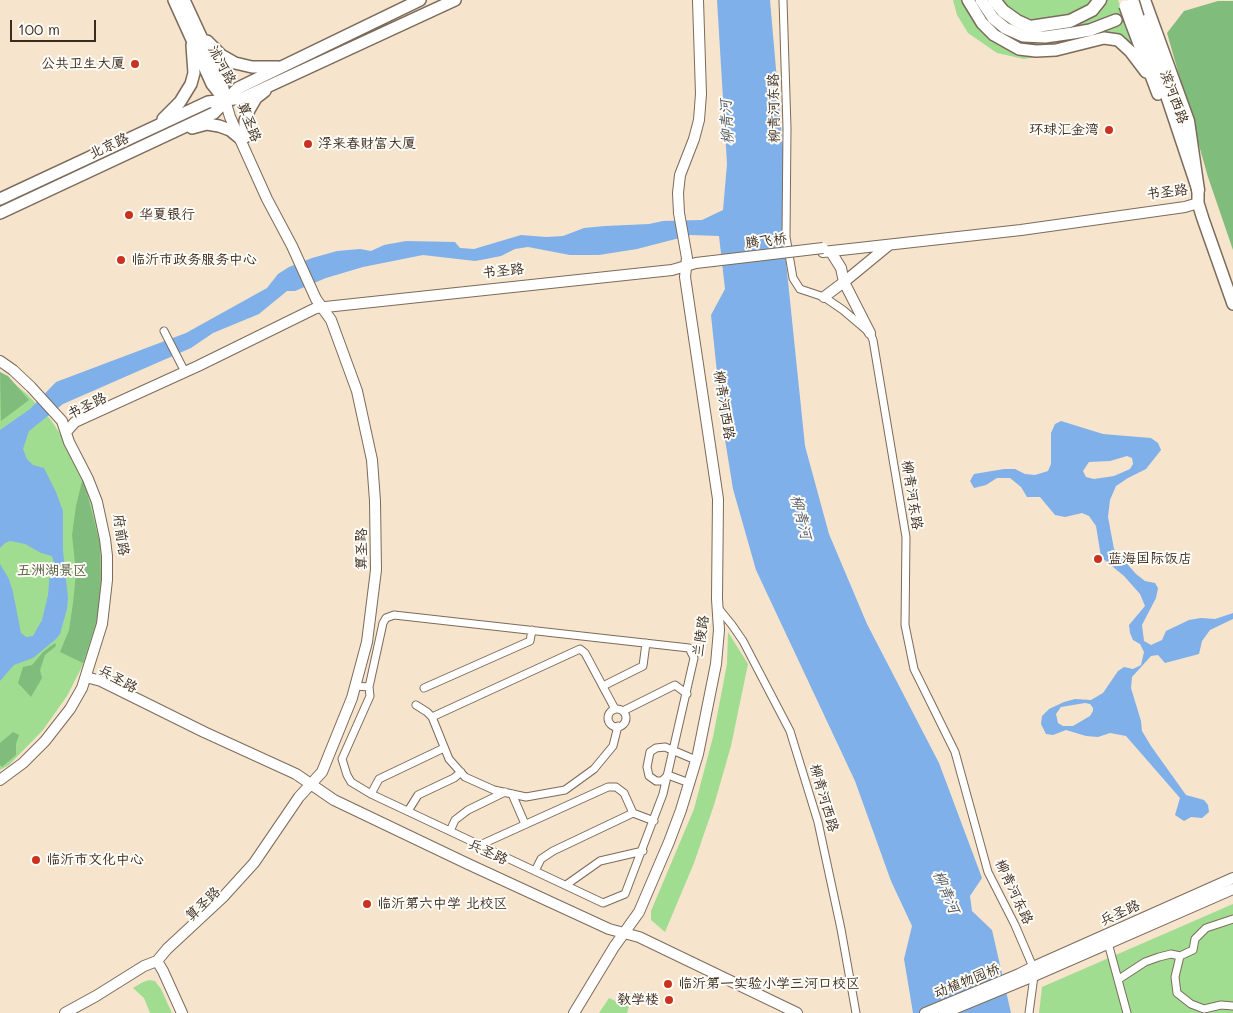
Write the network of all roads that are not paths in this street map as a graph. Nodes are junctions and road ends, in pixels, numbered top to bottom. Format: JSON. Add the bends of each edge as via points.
{"nodes":[{"id":1,"x":174,"y":0,"type":"edge"},
{"id":2,"x":184,"y":0,"type":"edge"},
{"id":3,"x":420,"y":0,"type":"edge"},
{"id":4,"x":455,"y":0,"type":"edge"},
{"id":5,"x":698,"y":0,"type":"edge"},
{"id":6,"x":783,"y":0,"type":"edge"},
{"id":7,"x":968,"y":0,"type":"edge"},
{"id":8,"x":982,"y":0,"type":"edge"},
{"id":9,"x":994,"y":0,"type":"edge"},
{"id":10,"x":1100,"y":0,"type":"edge"},
{"id":11,"x":1134,"y":6,"type":"edge"},
{"id":12,"x":1116,"y":20,"type":"dead end"},
{"id":13,"x":196,"y":36,"type":"junction"},
{"id":14,"x":282,"y":67,"type":"junction"},
{"id":15,"x":1154,"y":83,"type":"junction"},
{"id":16,"x":273,"y":84,"type":"junction"},
{"id":17,"x":225,"y":100,"type":"junction"},
{"id":18,"x":157,"y":125,"type":"junction"},
{"id":19,"x":167,"y":135,"type":"junction"},
{"id":20,"x":243,"y":138,"type":"junction"},
{"id":21,"x":1198,"y":196,"type":"junction"},
{"id":22,"x":0,"y":199,"type":"edge"},
{"id":23,"x":0,"y":213,"type":"edge"},
{"id":24,"x":889,"y":245,"type":"junction"},
{"id":25,"x":825,"y":251,"type":"junction"},
{"id":26,"x":714,"y":263,"type":"joint"},
{"id":27,"x":686,"y":267,"type":"junction"},
{"id":28,"x":844,"y":282,"type":"junction"},
{"id":29,"x":1233,"y":284,"type":"edge"},
{"id":30,"x":824,"y":297,"type":"junction"},
{"id":31,"x":1233,"y":304,"type":"edge"},
{"id":32,"x":324,"y":309,"type":"junction"},
{"id":33,"x":165,"y":333,"type":"dead end"},
{"id":34,"x":870,"y":333,"type":"junction"},
{"id":35,"x":0,"y":361,"type":"edge"},
{"id":36,"x":0,"y":367,"type":"edge"},
{"id":37,"x":185,"y":372,"type":"junction"},
{"id":38,"x":29,"y":388,"type":"junction"},
{"id":39,"x":66,"y":431,"type":"junction"},
{"id":40,"x":719,"y":609,"type":"junction"},
{"id":41,"x":532,"y":630,"type":"junction"},
{"id":42,"x":646,"y":643,"type":"junction"},
{"id":43,"x":86,"y":677,"type":"junction"},
{"id":44,"x":355,"y":686,"type":"junction"},
{"id":45,"x":603,"y":686,"type":"junction"},
{"id":46,"x":369,"y":687,"type":"junction"},
{"id":47,"x":424,"y":688,"type":"dead end"},
{"id":48,"x":687,"y":694,"type":"junction"},
{"id":49,"x":416,"y":706,"type":"dead end"},
{"id":50,"x":619,"y":711,"type":"junction"},
{"id":51,"x":432,"y":717,"type":"junction"},
{"id":52,"x":618,"y":726,"type":"junction"},
{"id":53,"x":444,"y":748,"type":"junction"},
{"id":54,"x":673,"y":751,"type":"junction"},
{"id":55,"x":691,"y":758,"type":"junction"},
{"id":56,"x":460,"y":772,"type":"junction"},
{"id":57,"x":0,"y":774,"type":"edge"},
{"id":58,"x":668,"y":776,"type":"junction"},
{"id":59,"x":0,"y":780,"type":"edge"},
{"id":60,"x":684,"y":781,"type":"junction"},
{"id":61,"x":310,"y":785,"type":"junction"},
{"id":62,"x":508,"y":793,"type":"junction"},
{"id":63,"x":371,"y":794,"type":"junction"},
{"id":64,"x":408,"y":811,"type":"junction"},
{"id":65,"x":633,"y":813,"type":"junction"},
{"id":66,"x":654,"y":821,"type":"junction"},
{"id":67,"x":525,"y":824,"type":"junction"},
{"id":68,"x":450,"y":831,"type":"junction"},
{"id":69,"x":480,"y":845,"type":"junction"},
{"id":70,"x":643,"y":850,"type":"junction"},
{"id":71,"x":535,"y":871,"type":"junction"},
{"id":72,"x":1233,"y":878,"type":"edge"},
{"id":73,"x":566,"y":885,"type":"junction"},
{"id":74,"x":1233,"y":889,"type":"edge"},
{"id":75,"x":1233,"y":919,"type":"edge"},
{"id":76,"x":624,"y":934,"type":"junction"},
{"id":77,"x":1108,"y":943,"type":"junction"},
{"id":78,"x":1180,"y":956,"type":"junction"},
{"id":79,"x":157,"y":961,"type":"junction"},
{"id":80,"x":1033,"y":972,"type":"junction"},
{"id":81,"x":1021,"y":978,"type":"junction"},
{"id":82,"x":1119,"y":980,"type":"junction"},
{"id":83,"x":1233,"y":1006,"type":"edge"},
{"id":84,"x":65,"y":1013,"type":"edge"},
{"id":85,"x":76,"y":1013,"type":"edge"},
{"id":86,"x":180,"y":1013,"type":"edge"},
{"id":87,"x":574,"y":1013,"type":"edge"},
{"id":88,"x":581,"y":1013,"type":"edge"},
{"id":89,"x":785,"y":1013,"type":"edge"},
{"id":90,"x":797,"y":1013,"type":"edge"},
{"id":91,"x":856,"y":1013,"type":"edge"},
{"id":92,"x":925,"y":1013,"type":"edge"},
{"id":93,"x":944,"y":1013,"type":"edge"},
{"id":94,"x":1028,"y":1013,"type":"edge"},
{"id":95,"x":1128,"y":1013,"type":"edge"}],
"edges":[{"from":1,"to":13,"type":"main road","name":"沭河路"},
{"from":2,"to":13,"type":"main road","name":"沭河路"},
{"from":3,"to":14,"type":"main road","name":"北京路"},
{"from":4,"to":16,"type":"main road","name":"北京路"},
{"from":5,"to":27,"type":"main road","name":"柳青河西路","via":[[699,120],[680,175],[678,193]]},
{"from":6,"to":30,"type":"street","name":"柳青河东路","via":[[789,262],[800,290]]},
{"from":7,"to":15,"type":"main road","via":[[994,35],[1019,49],[1056,50],[1094,39],[1118,40]]},
{"from":8,"to":12,"type":"main road","via":[[993,18],[1023,36],[1045,37],[1090,30]]},
{"from":9,"to":10,"type":"highway","via":[[1003,12],[1030,28],[1080,17]]},
{"from":11,"to":15,"type":"main road","name":"滨河西路"},
{"from":11,"to":21,"type":"highway","via":[[1188,121]]},
{"from":13,"to":14,"type":"main road","via":[[235,63],[252,67]]},
{"from":13,"to":17,"type":"main road","name":"沭河路","via":[[221,80]]},
{"from":13,"to":18,"type":"main road","via":[[191,84],[180,102]]},
{"from":14,"to":17,"type":"main road","name":"北京路","via":[[238,88]]},
{"from":15,"to":21,"type":"main road","name":"滨河西路","via":[[1191,190]]},
{"from":16,"to":17,"type":"main road","name":"北京路","via":[[243,98]]},
{"from":16,"to":20,"type":"main road","via":[[256,98],[249,110]]},
{"from":17,"to":18,"type":"main road","name":"北京路","via":[[208,102]]},
{"from":17,"to":19,"type":"main road","name":"北京路","via":[[214,112]]},
{"from":17,"to":20,"type":"main road","name":"算圣路","via":[[235,114]]},
{"from":18,"to":22,"type":"main road","name":"北京路"},
{"from":19,"to":20,"type":"main road","via":[[207,124],[230,130]]},
{"from":19,"to":23,"type":"main road","name":"北京路"},
{"from":20,"to":32,"type":"main road","name":"算圣路","via":[[315,289],[316,299]]},
{"from":21,"to":24,"type":"main road","name":"书圣路","via":[[1186,207]]},
{"from":21,"to":25,"type":"main road","name":"书圣路","via":[[1021,226]]},
{"from":21,"to":29,"type":"main road","name":"滨河西路","via":[[1210,218]]},
{"from":21,"to":31,"type":"main road","name":"滨河西路"},
{"from":24,"to":25,"type":"main road","name":"书圣路"},
{"from":24,"to":28,"type":"main road"},
{"from":25,"to":26,"type":"main road","name":"腾飞桥","bridge":true},
{"from":25,"to":28,"type":"main road","via":[[841,268]]},
{"from":26,"to":27,"type":"main road","name":"书圣路","via":[[696,263]]},
{"from":27,"to":32,"type":"main road","name":"书圣路"},
{"from":27,"to":40,"type":"main road","name":"柳青河西路","via":[[724,499],[722,599]]},
{"from":28,"to":30,"type":"main road"},
{"from":28,"to":34,"type":"main road"},
{"from":30,"to":34,"type":"street","name":"柳青河东路"},
{"from":32,"to":37,"type":"main road","name":"书圣路","via":[[316,308]]},
{"from":32,"to":39,"type":"main road","name":"书圣路"},
{"from":32,"to":44,"type":"main road","name":"算圣路","via":[[357,391],[372,460],[376,570],[367,642]]},
{"from":32,"to":61,"type":"main road","name":"算圣路","via":[[325,323],[352,392],[366,460],[371,570],[356,667],[335,728]]},
{"from":33,"to":37,"type":"street"},
{"from":34,"to":80,"type":"street","name":"柳青河东路","via":[[905,528],[906,626],[914,669],[955,752],[988,872],[1015,925]]},
{"from":35,"to":38,"type":"main road","name":"府前路"},
{"from":36,"to":38,"type":"main road","name":"府前路"},
{"from":37,"to":39,"type":"main road","name":"书圣路","via":[[76,422]]},
{"from":38,"to":39,"type":"main road","name":"府前路"},
{"from":39,"to":43,"type":"main road","name":"府前路","via":[[97,502],[107,556],[102,624]]},
{"from":40,"to":55,"type":"main road","name":"兰陵路"},
{"from":40,"to":76,"type":"main road","name":"兰陵路","via":[[716,664],[698,754],[684,802],[640,912]]},
{"from":40,"to":91,"type":"street","name":"柳青河西路","via":[[747,648],[790,731],[818,822]]},
{"from":41,"to":42,"type":"street"},
{"from":41,"to":46,"type":"street","via":[[394,615],[383,623]]},
{"from":41,"to":47,"type":"street","via":[[530,641]]},
{"from":42,"to":45,"type":"street","via":[[643,666]]},
{"from":42,"to":48,"type":"street","via":[[689,648],[694,658]]},
{"from":43,"to":57,"type":"main road","name":"府前路","via":[[42,738]]},
{"from":43,"to":59,"type":"main road","name":"府前路","via":[[70,709],[45,741]]},
{"from":43,"to":61,"type":"main road","name":"兵圣路","via":[[110,692]]},
{"from":44,"to":46,"type":"street"},
{"from":44,"to":61,"type":"main road","name":"算圣路","via":[[322,772]]},
{"from":45,"to":50,"type":"street"},
{"from":45,"to":51,"type":"street","via":[[580,649]]},
{"from":46,"to":63,"type":"street","via":[[370,696],[342,759],[351,782]]},
{"from":48,"to":50,"type":"street","via":[[675,685]]},
{"from":48,"to":54,"type":"street"},
{"from":49,"to":51,"type":"street"},
{"from":50,"to":52,"type":"street","via":[[625,720]]},
{"from":50,"to":52,"type":"street","via":[[610,713],[608,719],[611,725]]},
{"from":51,"to":53,"type":"street"},
{"from":52,"to":62,"type":"street","via":[[613,746],[594,769],[565,790],[526,797]]},
{"from":53,"to":56,"type":"street"},
{"from":53,"to":63,"type":"street","via":[[379,779]]},
{"from":54,"to":55,"type":"street"},
{"from":54,"to":58,"type":"street"},
{"from":54,"to":58,"type":"street","via":[[665,747],[650,752],[649,776],[656,781]]},
{"from":55,"to":60,"type":"main road","name":"兰陵路"},
{"from":56,"to":62,"type":"street","via":[[494,790]]},
{"from":56,"to":64,"type":"street","via":[[418,796]]},
{"from":58,"to":60,"type":"street"},
{"from":58,"to":66,"type":"street"},
{"from":60,"to":76,"type":"main road","name":"兰陵路","via":[[664,840]]},
{"from":61,"to":76,"type":"main road","name":"兵圣路","via":[[612,923]]},
{"from":61,"to":79,"type":"main road","name":"算圣路","via":[[254,863]]},
{"from":62,"to":67,"type":"street"},
{"from":62,"to":68,"type":"street","via":[[462,815],[455,820]]},
{"from":63,"to":64,"type":"street"},
{"from":64,"to":68,"type":"street"},
{"from":65,"to":66,"type":"street"},
{"from":65,"to":67,"type":"street","via":[[624,793],[608,786]]},
{"from":65,"to":71,"type":"street","via":[[553,851],[541,859]]},
{"from":66,"to":70,"type":"street"},
{"from":67,"to":69,"type":"street"},
{"from":68,"to":69,"type":"street"},
{"from":69,"to":71,"type":"street"},
{"from":70,"to":73,"type":"street","via":[[600,861]]},
{"from":70,"to":73,"type":"street","via":[[625,894],[603,903]]},
{"from":71,"to":73,"type":"street"},
{"from":72,"to":80,"type":"main road","name":"兵圣路"},
{"from":74,"to":77,"type":"main road","name":"兵圣路"},
{"from":75,"to":78,"type":"street","via":[[1206,928],[1195,939],[1193,950]]},
{"from":76,"to":87,"type":"main road","name":"兰陵路"},
{"from":76,"to":88,"type":"main road","name":"兰陵路","via":[[620,949]]},
{"from":76,"to":89,"type":"main road","name":"兵圣路"},
{"from":76,"to":90,"type":"main road","name":"兵圣路","via":[[639,937]]},
{"from":77,"to":80,"type":"main road","name":"兵圣路"},
{"from":77,"to":82,"type":"street"},
{"from":78,"to":82,"type":"street","via":[[1158,957]]},
{"from":78,"to":83,"type":"street","via":[[1175,977],[1176,993],[1204,1009]]},
{"from":79,"to":84,"type":"main road","name":"算圣路"},
{"from":79,"to":85,"type":"main road","name":"算圣路"},
{"from":79,"to":86,"type":"main road"},
{"from":80,"to":81,"type":"main road","name":"兵圣路"},
{"from":80,"to":94,"type":"street"},
{"from":81,"to":92,"type":"main road","name":"动植物园桥"},
{"from":81,"to":93,"type":"main road","name":"动植物园桥"},
{"from":82,"to":95,"type":"street"}]}
